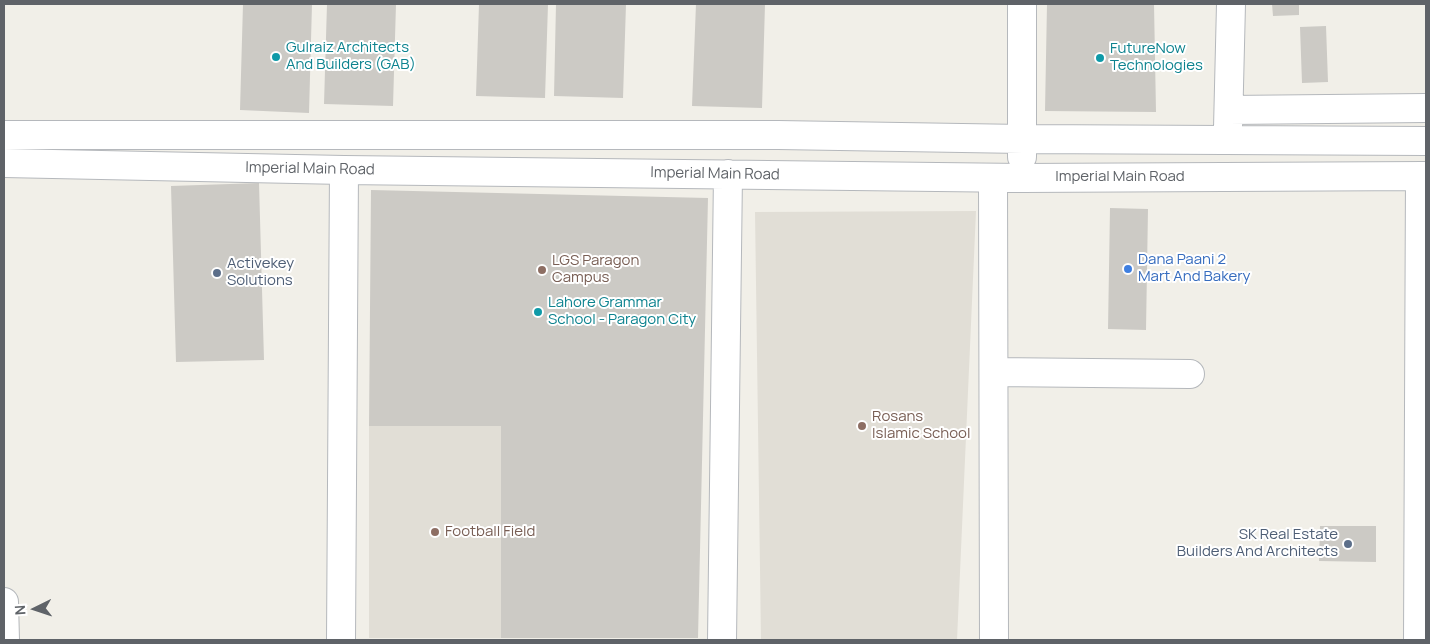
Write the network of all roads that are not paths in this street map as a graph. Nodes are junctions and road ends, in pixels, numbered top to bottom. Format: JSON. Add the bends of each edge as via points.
{"nodes":[{"id":1,"x":1022,"y":4,"type":"edge"},
{"id":2,"x":1231,"y":4,"type":"edge"},
{"id":3,"x":1426,"y":108,"type":"edge"},
{"id":4,"x":1229,"y":110,"type":"junction"},
{"id":5,"x":4,"y":135,"type":"edge"},
{"id":6,"x":1023,"y":139,"type":"junction"},
{"id":7,"x":1228,"y":140,"type":"junction"},
{"id":8,"x":1426,"y":141,"type":"edge"},
{"id":9,"x":4,"y":163,"type":"edge"},
{"id":10,"x":344,"y":170,"type":"junction"},
{"id":11,"x":728,"y":174,"type":"junction"},
{"id":12,"x":1423,"y":176,"type":"edge"},
{"id":13,"x":993,"y":178,"type":"junction"},
{"id":14,"x":1022,"y":178,"type":"junction"},
{"id":15,"x":994,"y":372,"type":"junction"},
{"id":16,"x":1190,"y":374,"type":"dead end"},
{"id":17,"x":4,"y":602,"type":"edge"},
{"id":18,"x":5,"y":640,"type":"edge"},
{"id":19,"x":341,"y":640,"type":"edge"},
{"id":20,"x":722,"y":640,"type":"edge"},
{"id":21,"x":994,"y":640,"type":"edge"},
{"id":22,"x":1418,"y":640,"type":"edge"}],
"edges":[{"from":1,"to":6,"type":"street"},
{"from":2,"to":4,"type":"street"},
{"from":3,"to":4,"type":"street"},
{"from":4,"to":7,"type":"street"},
{"from":5,"to":6,"type":"street","via":[[778,135]]},
{"from":6,"to":7,"type":"street"},
{"from":6,"to":14,"type":"street"},
{"from":7,"to":8,"type":"street"},
{"from":9,"to":10,"type":"street","name":"Imperial Main Road"},
{"from":10,"to":11,"type":"street","name":"Imperial Main Road"},
{"from":10,"to":19,"type":"street"},
{"from":11,"to":13,"type":"street","name":"Imperial Main Road"},
{"from":11,"to":20,"type":"street"},
{"from":12,"to":14,"type":"street","name":"Imperial Main Road"},
{"from":12,"to":22,"type":"street"},
{"from":13,"to":14,"type":"street","name":"Imperial Main Road"},
{"from":13,"to":15,"type":"street"},
{"from":15,"to":16,"type":"street"},
{"from":15,"to":21,"type":"street"},
{"from":17,"to":18,"type":"street"}]}
